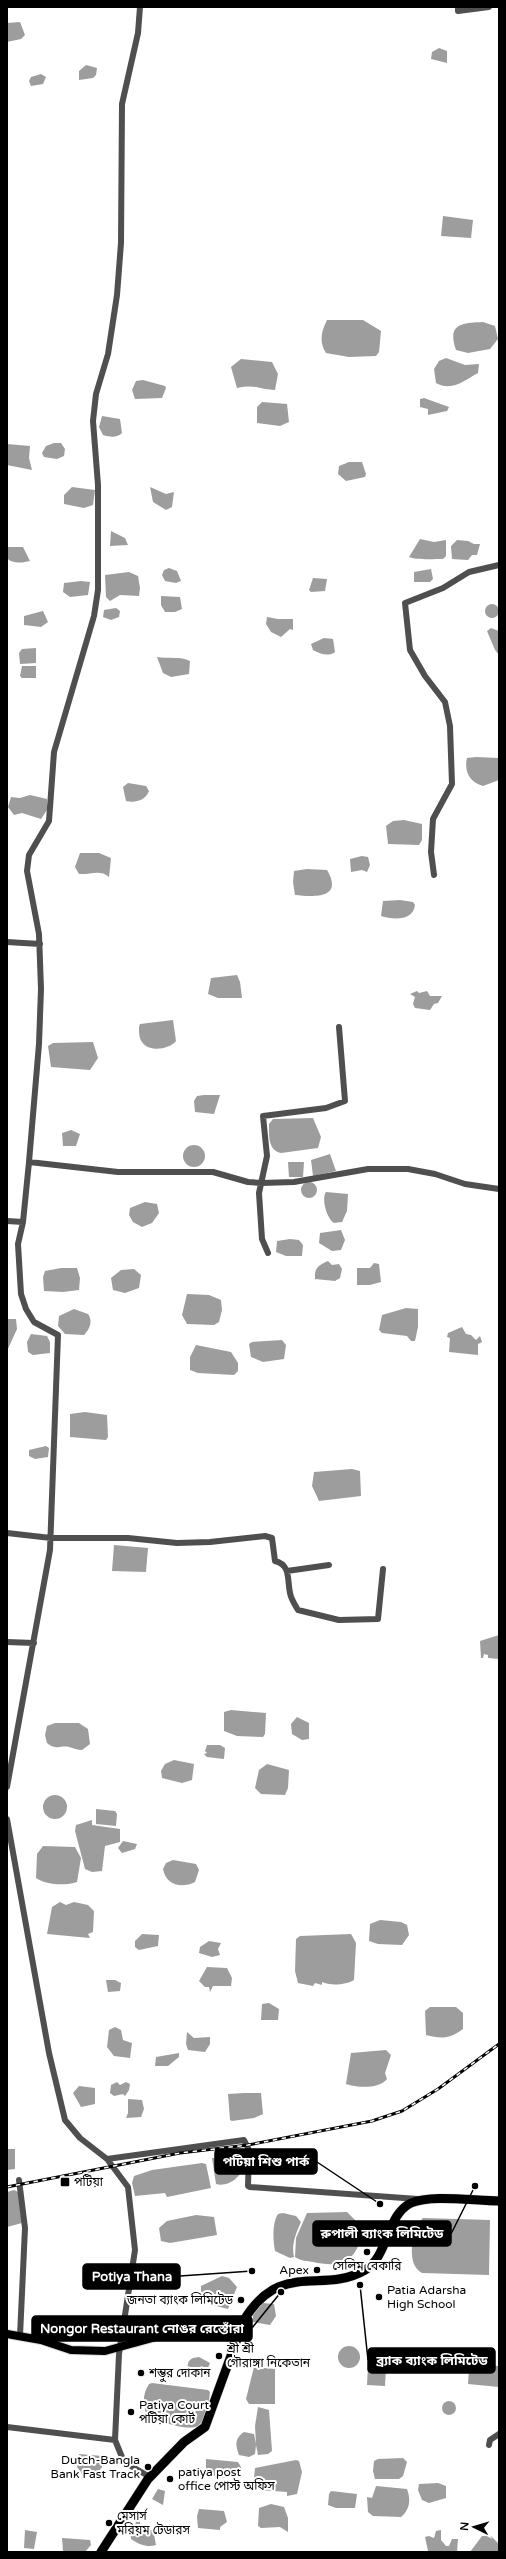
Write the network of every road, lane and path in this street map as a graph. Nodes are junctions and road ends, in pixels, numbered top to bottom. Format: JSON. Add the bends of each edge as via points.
{"nodes":[{"id":1,"x":140,"y":7,"type":"edge"},
{"id":2,"x":458,"y":7,"type":"edge"},
{"id":3,"x":489,"y":7,"type":"edge"},
{"id":4,"x":499,"y":565,"type":"edge"},
{"id":5,"x":434,"y":875,"type":"dead end"},
{"id":6,"x":7,"y":942,"type":"edge"},
{"id":7,"x":40,"y":944,"type":"junction"},
{"id":8,"x":339,"y":1027,"type":"dead end"},
{"id":9,"x":29,"y":1162,"type":"junction"},
{"id":10,"x":261,"y":1183,"type":"junction"},
{"id":11,"x":499,"y":1189,"type":"edge"},
{"id":12,"x":7,"y":1222,"type":"edge"},
{"id":13,"x":23,"y":1222,"type":"junction"},
{"id":14,"x":268,"y":1253,"type":"dead end"},
{"id":15,"x":7,"y":1533,"type":"edge"},
{"id":16,"x":51,"y":1538,"type":"junction"},
{"id":17,"x":329,"y":1565,"type":"dead end"},
{"id":18,"x":384,"y":1568,"type":"dead end"},
{"id":19,"x":288,"y":1571,"type":"junction"},
{"id":20,"x":7,"y":1642,"type":"edge"},
{"id":21,"x":34,"y":1643,"type":"junction"},
{"id":22,"x":7,"y":1787,"type":"edge"},
{"id":23,"x":7,"y":1819,"type":"edge"},
{"id":24,"x":107,"y":2159,"type":"junction"},
{"id":25,"x":19,"y":2180,"type":"dead end"},
{"id":26,"x":424,"y":2199,"type":"junction"},
{"id":27,"x":499,"y":2201,"type":"edge"},
{"id":28,"x":244,"y":2320,"type":"junction"},
{"id":29,"x":7,"y":2334,"type":"edge"},
{"id":30,"x":20,"y":2336,"type":"junction"},
{"id":31,"x":120,"y":2346,"type":"junction"},
{"id":32,"x":7,"y":2427,"type":"edge"},
{"id":33,"x":499,"y":2434,"type":"edge"},
{"id":34,"x":115,"y":2440,"type":"junction"},
{"id":35,"x":489,"y":2445,"type":"dead end"},
{"id":36,"x":150,"y":2477,"type":"junction"},
{"id":37,"x":101,"y":2552,"type":"edge"}],
"edges":[{"from":1,"to":7,"type":"street","via":[[138,33],[122,104],[121,243],[117,295],[108,354],[96,394],[93,421],[98,485],[98,590],[94,616],[54,752],[49,821],[29,854],[27,872]]},
{"from":2,"to":3,"type":"street","via":[[458,11]]},
{"from":4,"to":5,"type":"street","via":[[469,572],[443,588],[405,603],[410,650],[425,676],[445,702],[450,726],[452,784],[433,819],[431,852]]},
{"from":6,"to":7,"type":"street"},
{"from":7,"to":9,"type":"street","via":[[39,1044]]},
{"from":8,"to":10,"type":"street","via":[[345,1101],[326,1108],[263,1116],[267,1156]]},
{"from":9,"to":10,"type":"street","via":[[118,1172],[213,1172]]},
{"from":9,"to":13,"type":"street"},
{"from":10,"to":11,"type":"street","via":[[294,1182],[368,1169],[408,1169],[466,1184]]},
{"from":10,"to":14,"type":"street","via":[[260,1224],[262,1240]]},
{"from":12,"to":13,"type":"street"},
{"from":13,"to":16,"type":"street","via":[[18,1244],[21,1294],[34,1322],[58,1335]]},
{"from":15,"to":16,"type":"street"},
{"from":16,"to":19,"type":"street","via":[[128,1538],[177,1543],[265,1536],[272,1538],[275,1561],[282,1562]]},
{"from":16,"to":21,"type":"street"},
{"from":17,"to":19,"type":"street"},
{"from":18,"to":19,"type":"street","via":[[378,1618],[356,1621],[300,1612],[290,1594]]},
{"from":20,"to":21,"type":"street"},
{"from":21,"to":22,"type":"street"},
{"from":23,"to":24,"type":"street","via":[[58,2098],[65,2120],[80,2138]]},
{"from":24,"to":26,"type":"street","via":[[244,2140],[249,2150],[250,2187]]},
{"from":24,"to":31,"type":"street","via":[[128,2187],[135,2250]]},
{"from":25,"to":30,"type":"street","via":[[25,2228]]},
{"from":26,"to":27,"type":"highway"},
{"from":26,"to":28,"type":"highway","via":[[412,2203],[401,2212],[377,2257],[367,2269],[350,2277],[303,2280],[286,2284],[270,2292],[252,2308]]},
{"from":28,"to":31,"type":"main road","via":[[211,2322]]},
{"from":28,"to":36,"type":"highway","via":[[205,2426],[174,2452]]},
{"from":29,"to":30,"type":"main road"},
{"from":30,"to":31,"type":"main road","via":[[81,2350],[105,2351]]},
{"from":31,"to":34,"type":"street"},
{"from":32,"to":34,"type":"street"},
{"from":33,"to":35,"type":"street","via":[[490,2440]]},
{"from":34,"to":36,"type":"street","via":[[124,2462]]},
{"from":36,"to":37,"type":"highway"}]}
